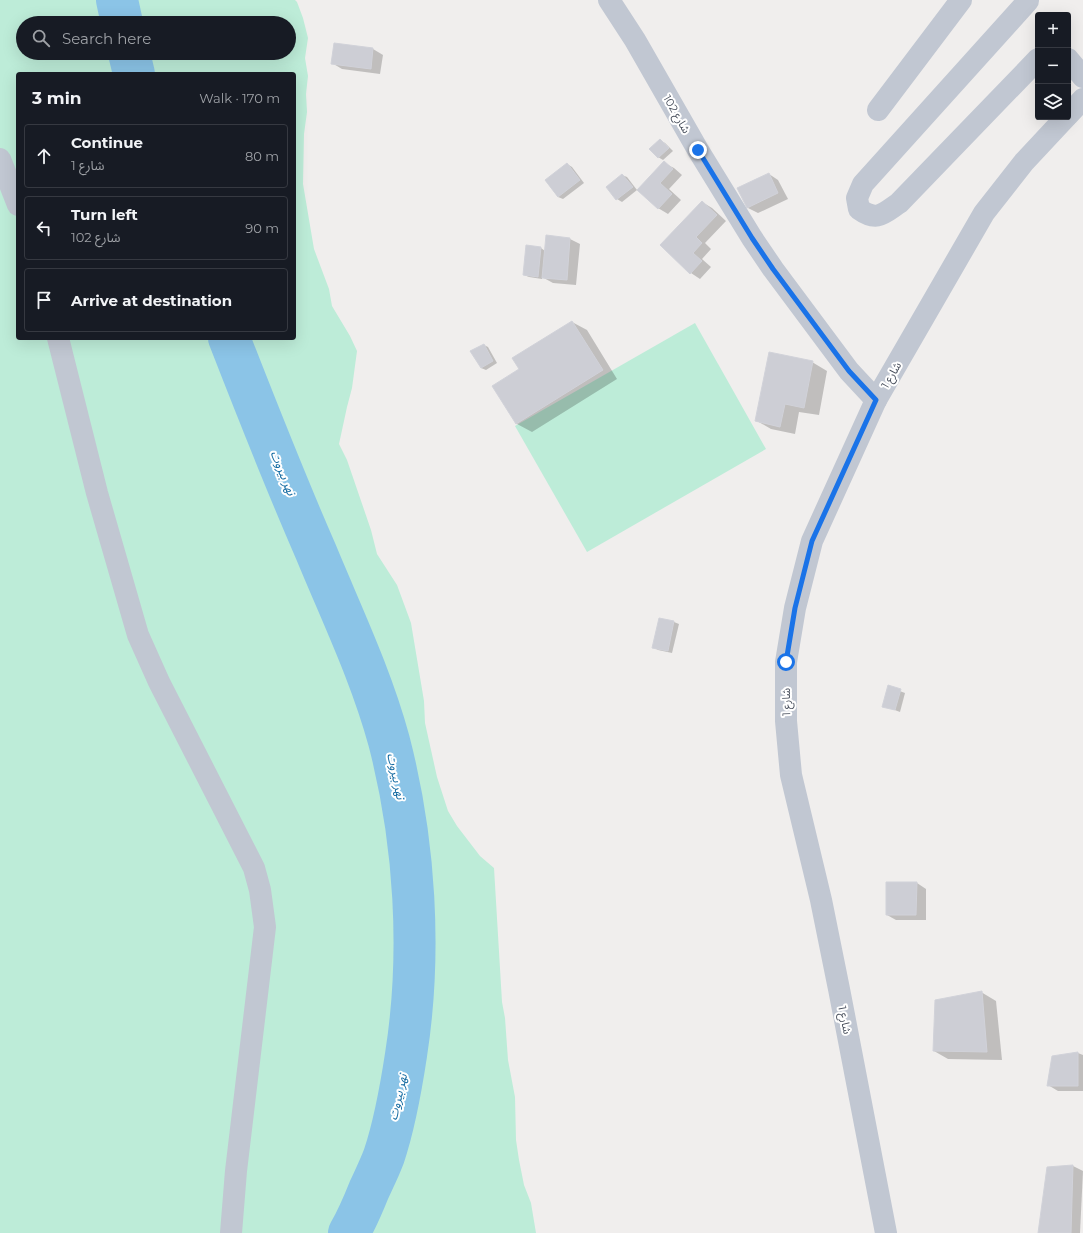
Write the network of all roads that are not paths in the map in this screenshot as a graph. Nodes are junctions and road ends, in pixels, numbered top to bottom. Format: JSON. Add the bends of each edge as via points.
{"nodes":[{"id":1,"x":609,"y":0,"type":"edge"},
{"id":2,"x":961,"y":0,"type":"edge"},
{"id":3,"x":1031,"y":6,"type":"edge"},
{"id":4,"x":1035,"y":62,"type":"edge"},
{"id":5,"x":1071,"y":63,"type":"edge"},
{"id":6,"x":1083,"y":77,"type":"edge"},
{"id":7,"x":1083,"y":98,"type":"edge"},
{"id":8,"x":878,"y":110,"type":"dead end"},
{"id":9,"x":1071,"y":112,"type":"edge"},
{"id":10,"x":1063,"y":120,"type":"edge"},
{"id":11,"x":0,"y":159,"type":"edge"},
{"id":12,"x":16,"y":200,"type":"edge"},
{"id":13,"x":59,"y":340,"type":"edge"},
{"id":14,"x":876,"y":400,"type":"junction"},
{"id":15,"x":231,"y":1233,"type":"edge"},
{"id":16,"x":886,"y":1233,"type":"edge"}],
"edges":[{"from":1,"to":14,"type":"street","name":"شارع 102","via":[[756,244],[849,371]]},
{"from":2,"to":8,"type":"street"},
{"from":3,"to":4,"type":"street","via":[[863,184],[857,198],[859,209],[868,216],[880,216],[900,203]]},
{"from":5,"to":6,"type":"street"},
{"from":7,"to":9,"type":"street"},
{"from":10,"to":14,"type":"street","name":"شارع 1","via":[[1024,162],[984,213]]},
{"from":11,"to":12,"type":"street"},
{"from":13,"to":15,"type":"street","via":[[97,493],[138,635],[159,682],[254,868],[260,890],[265,927],[264,940]]},
{"from":14,"to":16,"type":"street","name":"شارع 1","via":[[812,541],[795,608],[786,662],[786,722],[791,775],[821,900]]}]}
